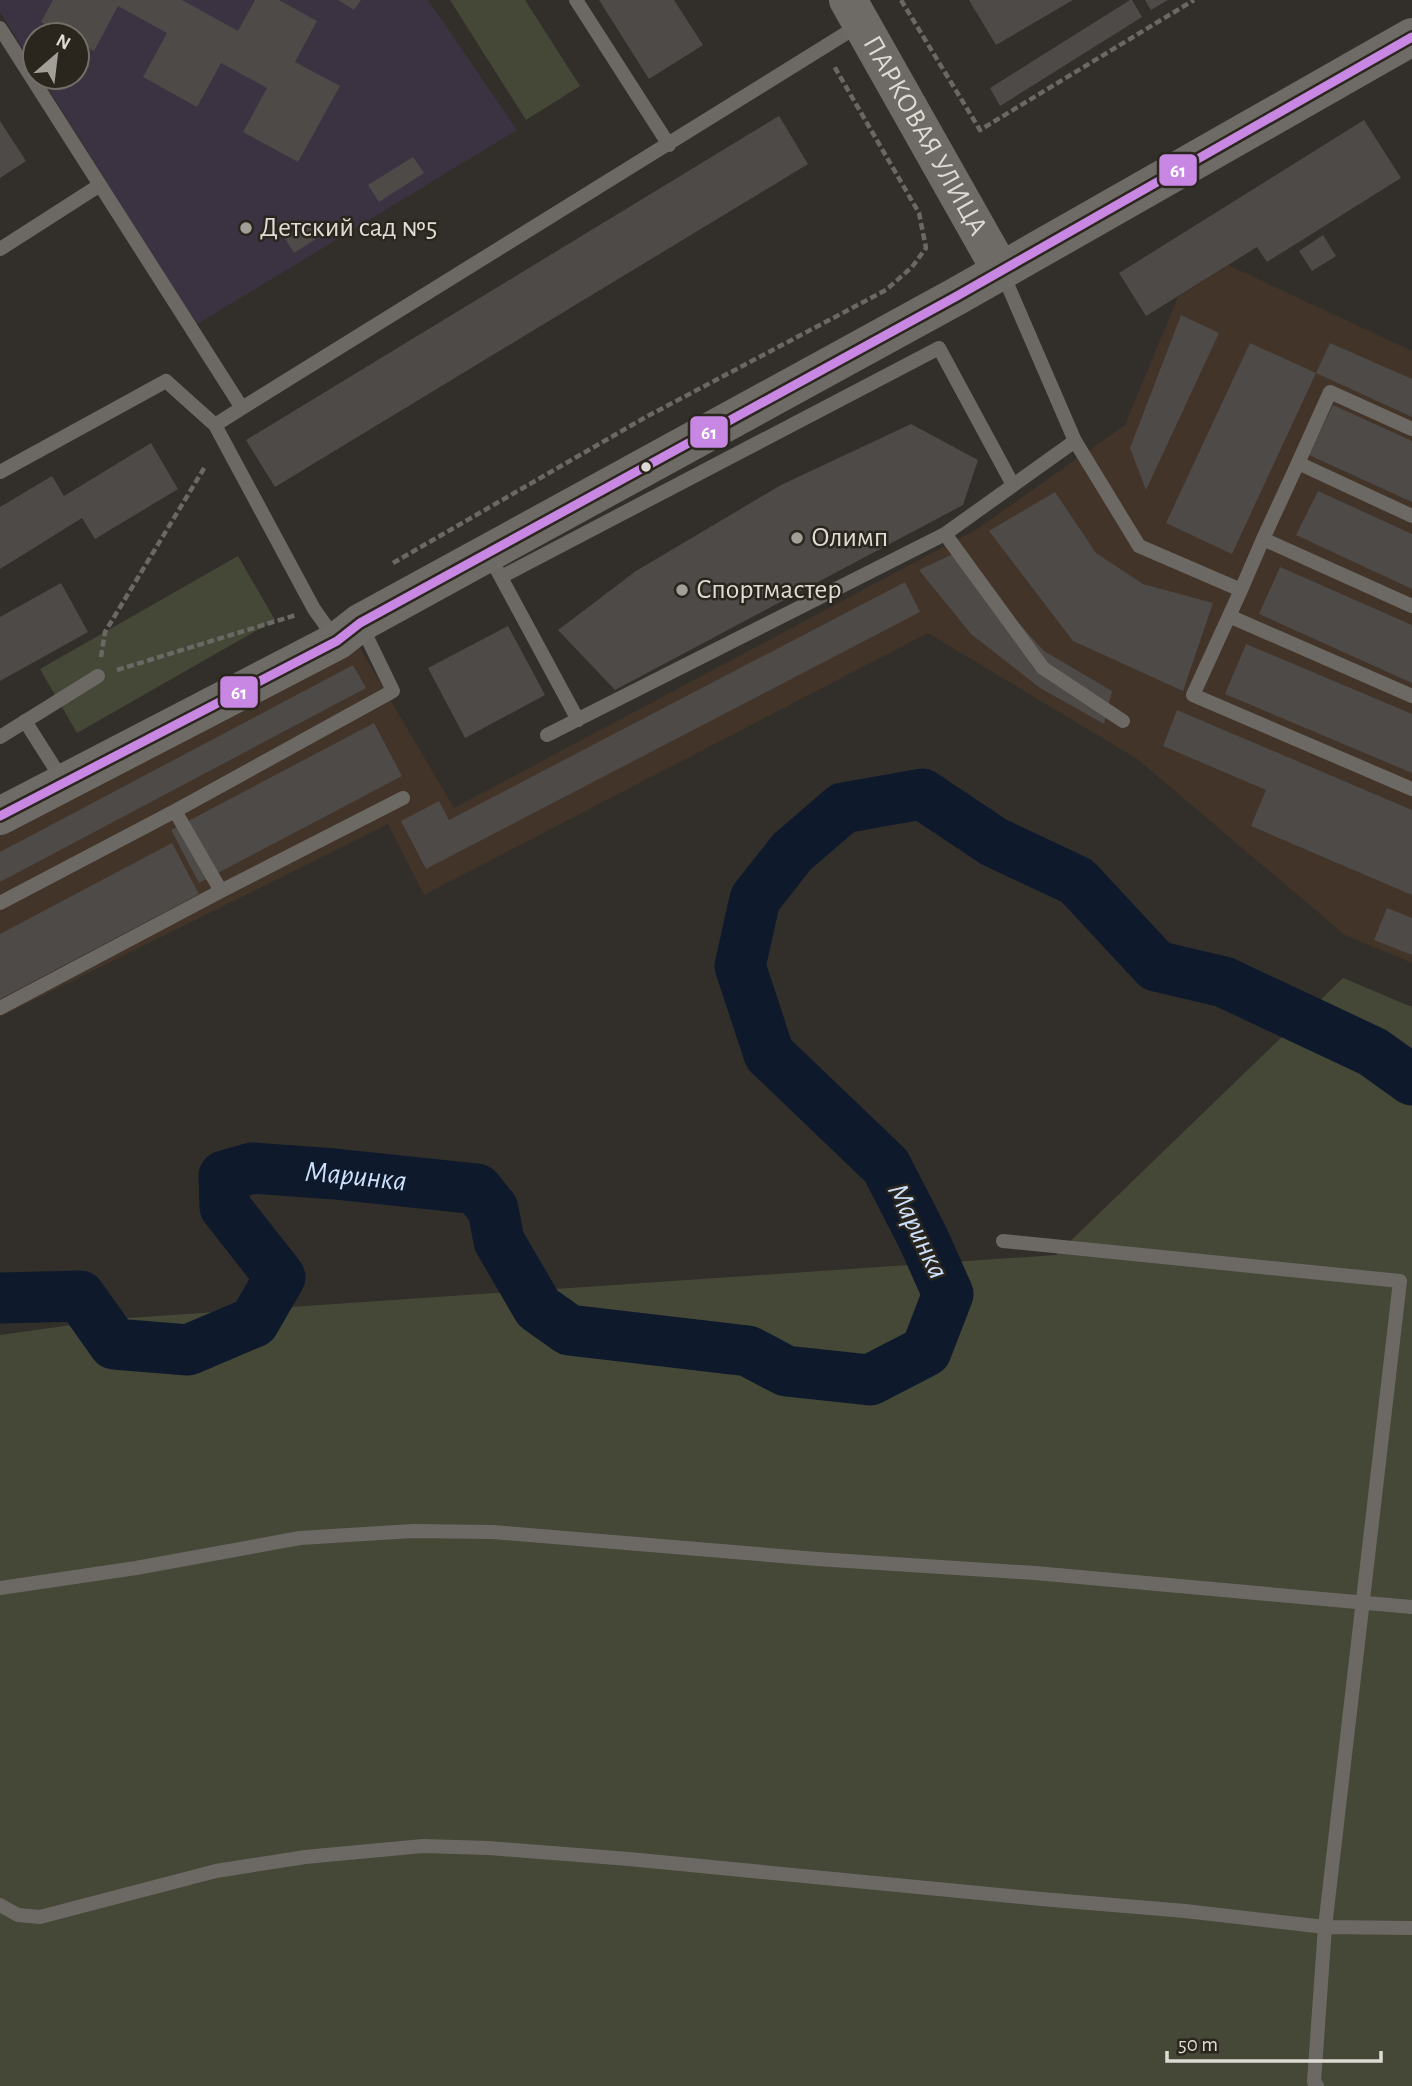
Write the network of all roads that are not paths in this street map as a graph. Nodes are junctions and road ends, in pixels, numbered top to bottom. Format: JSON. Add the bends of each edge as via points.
{"nodes":[{"id":1,"x":576,"y":0,"type":"edge"},
{"id":2,"x":855,"y":11,"type":"edge"},
{"id":3,"x":0,"y":28,"type":"edge"},
{"id":4,"x":1412,"y":37,"type":"edge"},
{"id":5,"x":669,"y":145,"type":"junction"},
{"id":6,"x":100,"y":185,"type":"junction"},
{"id":7,"x":0,"y":249,"type":"edge"},
{"id":8,"x":1001,"y":271,"type":"junction"},
{"id":9,"x":242,"y":408,"type":"junction"},
{"id":10,"x":215,"y":425,"type":"junction"},
{"id":11,"x":1412,"y":429,"type":"edge"},
{"id":12,"x":1074,"y":441,"type":"junction"},
{"id":13,"x":1298,"y":463,"type":"junction"},
{"id":14,"x":0,"y":472,"type":"edge"},
{"id":15,"x":1013,"y":485,"type":"junction"},
{"id":16,"x":1412,"y":516,"type":"edge"},
{"id":17,"x":945,"y":534,"type":"junction"},
{"id":18,"x":1263,"y":539,"type":"junction"},
{"id":19,"x":495,"y":565,"type":"junction"},
{"id":20,"x":1241,"y":590,"type":"junction"},
{"id":21,"x":1412,"y":606,"type":"edge"},
{"id":22,"x":1229,"y":616,"type":"junction"},
{"id":23,"x":349,"y":632,"type":"junction"},
{"id":24,"x":97,"y":676,"type":"road end"},
{"id":25,"x":1412,"y":696,"type":"edge"},
{"id":26,"x":578,"y":720,"type":"junction"},
{"id":27,"x":25,"y":721,"type":"junction"},
{"id":28,"x":1123,"y":721,"type":"dead end"},
{"id":29,"x":547,"y":735,"type":"dead end"},
{"id":30,"x":0,"y":737,"type":"edge"},
{"id":31,"x":64,"y":782,"type":"junction"},
{"id":32,"x":1412,"y":789,"type":"edge"},
{"id":33,"x":403,"y":798,"type":"dead end"},
{"id":34,"x":175,"y":811,"type":"junction"},
{"id":35,"x":0,"y":816,"type":"edge"},
{"id":36,"x":221,"y":891,"type":"junction"},
{"id":37,"x":0,"y":903,"type":"edge"},
{"id":38,"x":0,"y":1007,"type":"edge"},
{"id":39,"x":1003,"y":1241,"type":"dead end"},
{"id":40,"x":0,"y":1588,"type":"edge"},
{"id":41,"x":1362,"y":1603,"type":"junction"},
{"id":42,"x":1412,"y":1607,"type":"edge"},
{"id":43,"x":0,"y":1905,"type":"edge"},
{"id":44,"x":1325,"y":1927,"type":"junction"},
{"id":45,"x":1412,"y":1928,"type":"edge"},
{"id":46,"x":1317,"y":2086,"type":"edge"}],
"edges":[{"from":1,"to":5,"type":"lane"},
{"from":2,"to":5,"type":"lane","via":[[823,47]]},
{"from":2,"to":8,"type":"main road","name":"ПАРКОВАЯ УЛИЦА"},
{"from":3,"to":6,"type":"lane"},
{"from":4,"to":8,"type":"main road"},
{"from":5,"to":9,"type":"lane"},
{"from":6,"to":7,"type":"lane"},
{"from":6,"to":9,"type":"lane"},
{"from":8,"to":12,"type":"lane"},
{"from":8,"to":19,"type":"main road"},
{"from":9,"to":10,"type":"lane"},
{"from":10,"to":14,"type":"lane","via":[[166,381]]},
{"from":10,"to":23,"type":"lane","via":[[314,609]]},
{"from":11,"to":13,"type":"lane","via":[[1330,392]]},
{"from":12,"to":15,"type":"lane"},
{"from":12,"to":20,"type":"lane","via":[[1139,546]]},
{"from":13,"to":16,"type":"lane"},
{"from":13,"to":18,"type":"lane"},
{"from":15,"to":17,"type":"lane"},
{"from":15,"to":19,"type":"lane","via":[[939,348]]},
{"from":17,"to":26,"type":"lane"},
{"from":17,"to":28,"type":"lane","via":[[1043,668]]},
{"from":18,"to":20,"type":"lane"},
{"from":18,"to":21,"type":"lane"},
{"from":19,"to":23,"type":"main road"},
{"from":19,"to":26,"type":"lane"},
{"from":20,"to":22,"type":"lane"},
{"from":22,"to":25,"type":"lane"},
{"from":22,"to":32,"type":"lane","via":[[1193,695]]},
{"from":23,"to":31,"type":"main road"},
{"from":23,"to":34,"type":"lane","via":[[393,691]]},
{"from":24,"to":27,"type":"lane"},
{"from":26,"to":29,"type":"lane"},
{"from":27,"to":30,"type":"lane"},
{"from":27,"to":31,"type":"lane"},
{"from":31,"to":35,"type":"main road"},
{"from":33,"to":36,"type":"lane"},
{"from":34,"to":36,"type":"lane"},
{"from":34,"to":37,"type":"lane"},
{"from":36,"to":38,"type":"lane"},
{"from":39,"to":41,"type":"lane","via":[[1400,1281]]},
{"from":40,"to":41,"type":"lane","via":[[300,1538],[454,1530],[1035,1573]]},
{"from":41,"to":42,"type":"lane"},
{"from":41,"to":44,"type":"lane"},
{"from":43,"to":44,"type":"lane","via":[[18,1915],[40,1917],[216,1871],[423,1846],[629,1859]]},
{"from":44,"to":45,"type":"lane"},
{"from":44,"to":46,"type":"lane"}]}
